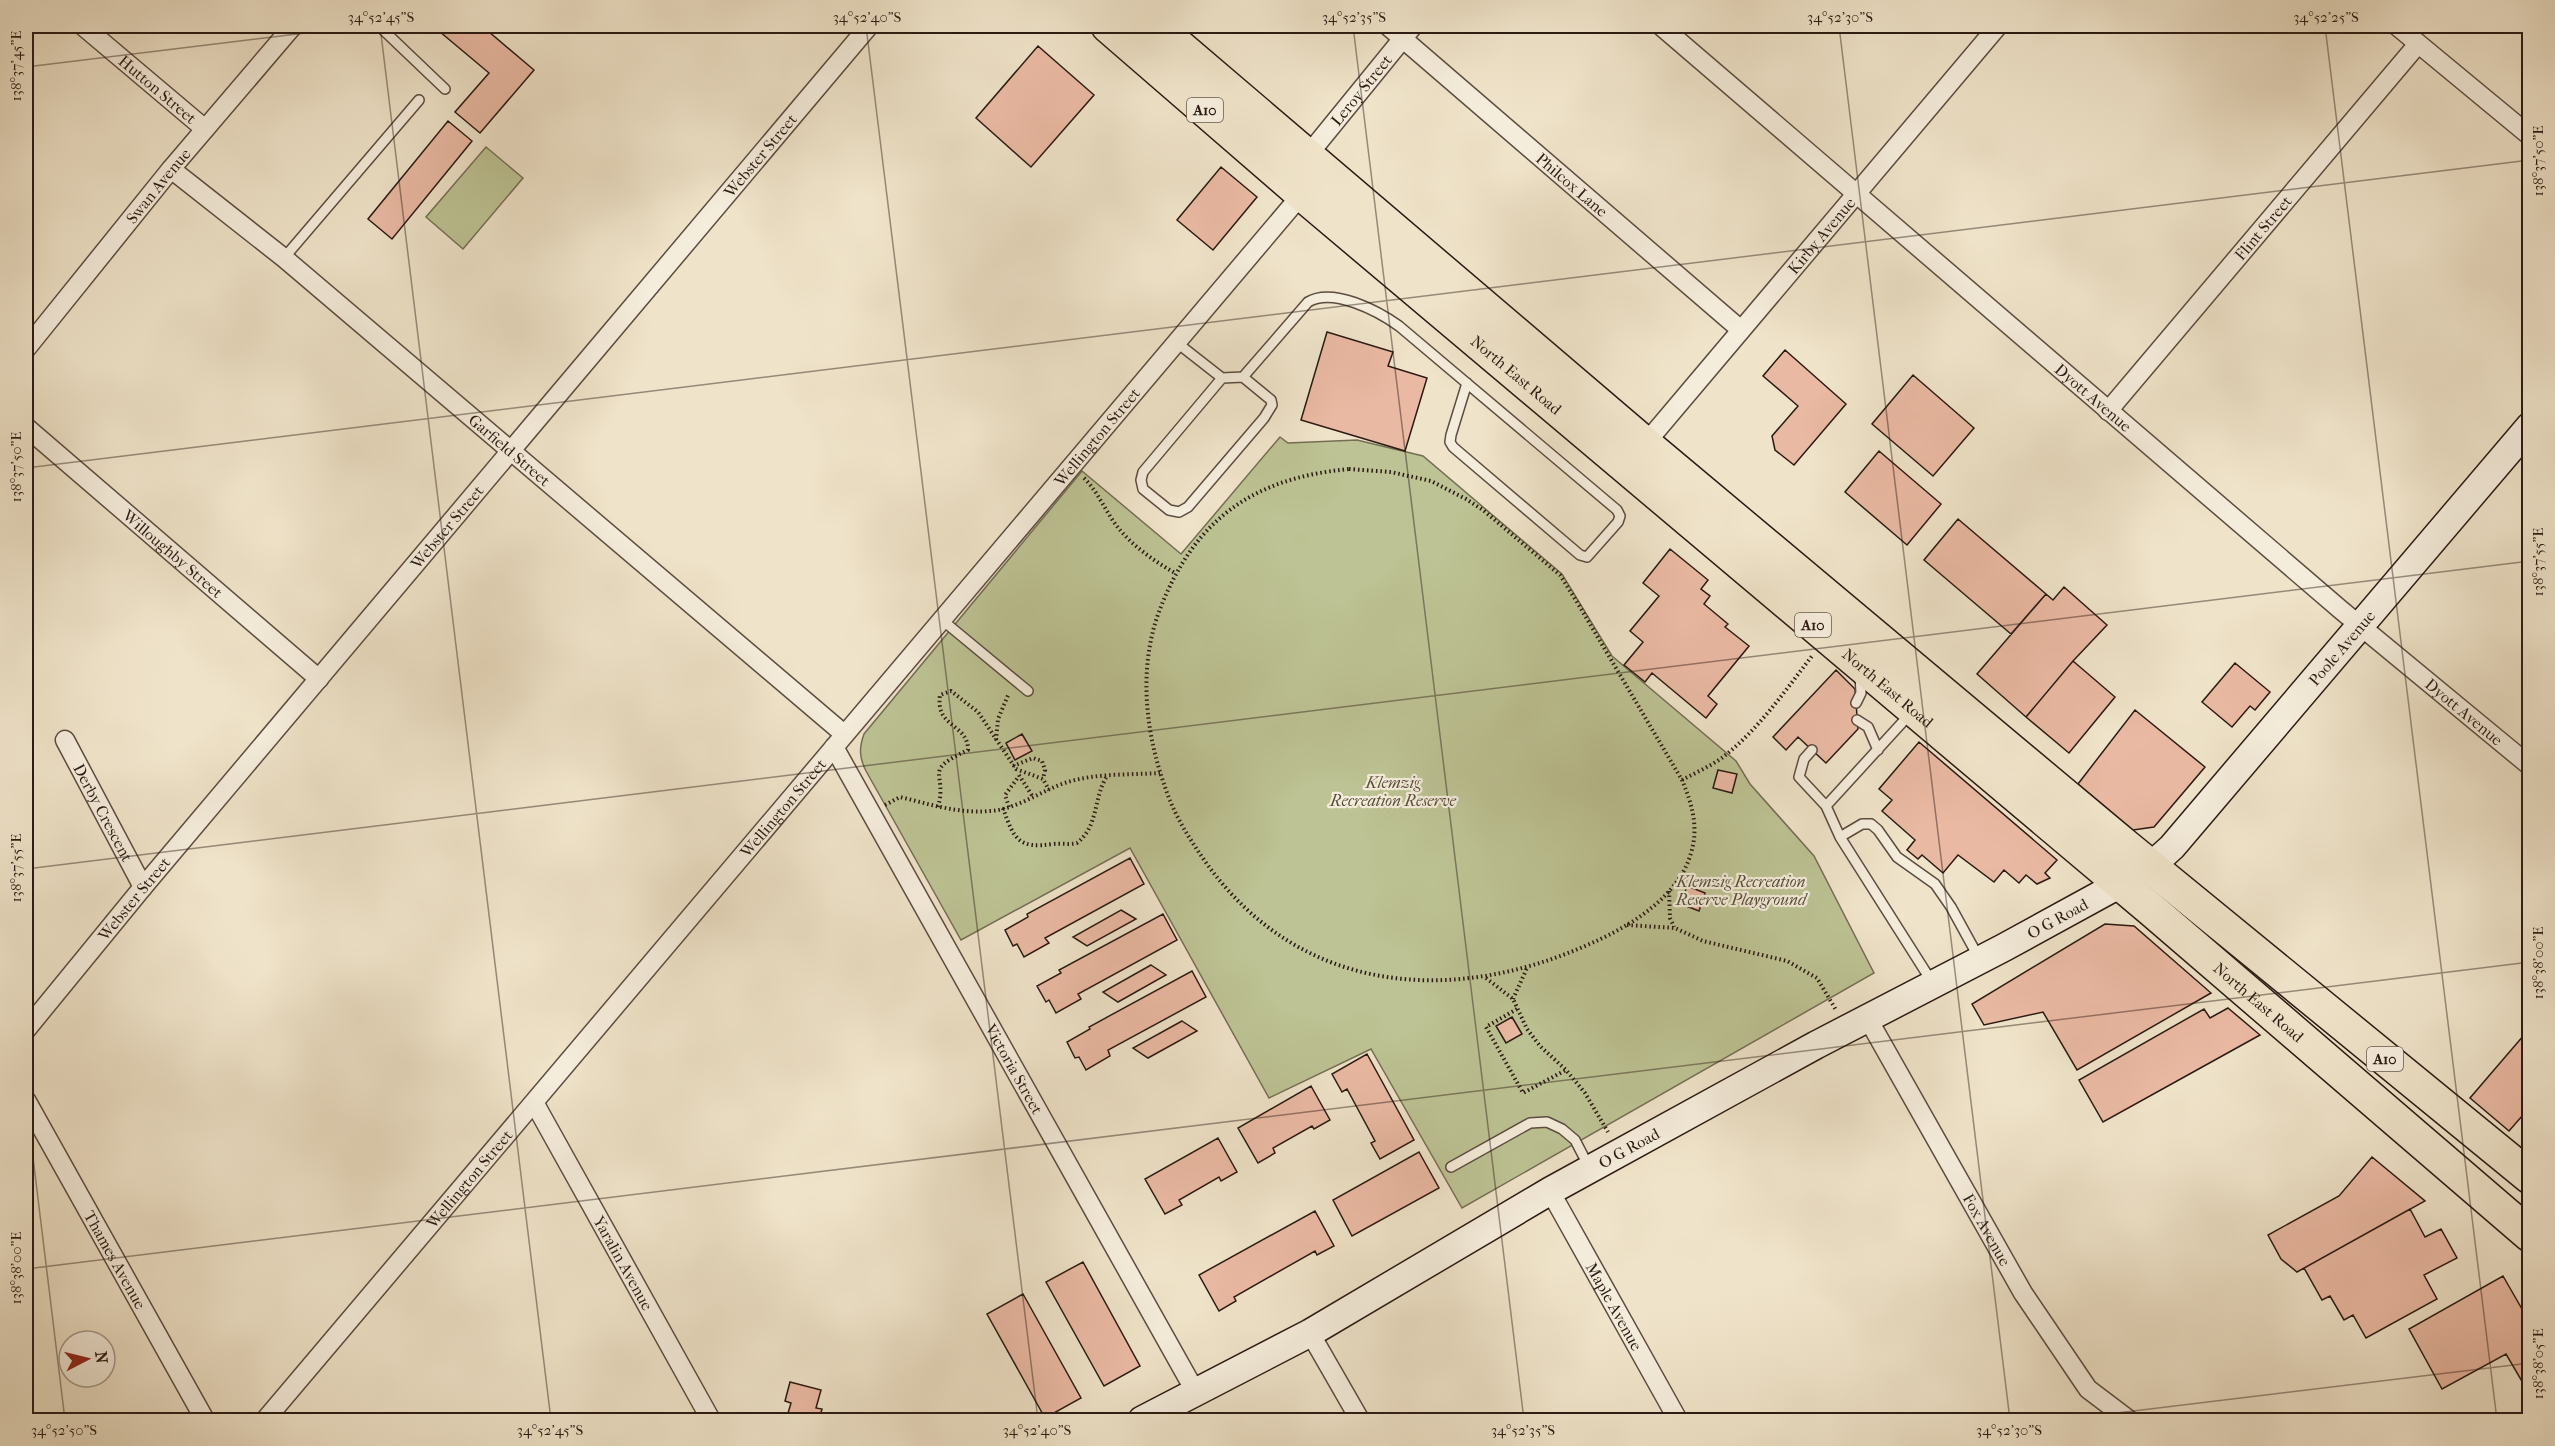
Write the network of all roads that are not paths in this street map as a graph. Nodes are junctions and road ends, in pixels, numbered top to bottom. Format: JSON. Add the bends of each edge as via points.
{"nodes":[{"id":1,"x":83,"y":26,"type":"edge"},
{"id":2,"x":293,"y":26,"type":"edge"},
{"id":3,"x":379,"y":26,"type":"edge"},
{"id":4,"x":869,"y":26,"type":"edge"},
{"id":5,"x":1108,"y":26,"type":"edge"},
{"id":6,"x":1155,"y":26,"type":"edge"},
{"id":7,"x":1388,"y":26,"type":"edge"},
{"id":8,"x":1662,"y":26,"type":"edge"},
{"id":9,"x":1998,"y":26,"type":"edge"},
{"id":10,"x":2397,"y":26,"type":"edge"},
{"id":11,"x":1408,"y":32,"type":"edge"},
{"id":12,"x":2418,"y":44,"type":"junction"},
{"id":13,"x":445,"y":89,"type":"dead end"},
{"id":14,"x":419,"y":100,"type":"dead end"},
{"id":15,"x":206,"y":129,"type":"junction"},
{"id":16,"x":2529,"y":136,"type":"edge"},
{"id":17,"x":1308,"y":155,"type":"junction"},
{"id":18,"x":171,"y":169,"type":"junction"},
{"id":19,"x":1302,"y":194,"type":"junction"},
{"id":20,"x":1856,"y":194,"type":"junction"},
{"id":21,"x":284,"y":258,"type":"junction"},
{"id":22,"x":1741,"y":330,"type":"junction"},
{"id":23,"x":1176,"y":342,"type":"junction"},
{"id":24,"x":26,"y":349,"type":"edge"},
{"id":25,"x":1244,"y":377,"type":"junction"},
{"id":26,"x":1222,"y":378,"type":"junction"},
{"id":27,"x":1467,"y":383,"type":"junction"},
{"id":28,"x":2108,"y":411,"type":"junction"},
{"id":29,"x":2529,"y":426,"type":"edge"},
{"id":30,"x":26,"y":427,"type":"edge"},
{"id":31,"x":511,"y":451,"type":"junction"},
{"id":32,"x":1636,"y":456,"type":"junction"},
{"id":33,"x":941,"y":619,"type":"junction"},
{"id":34,"x":2360,"y":626,"type":"junction"},
{"id":35,"x":1860,"y":664,"type":"junction"},
{"id":36,"x":319,"y":679,"type":"junction"},
{"id":37,"x":1029,"y":691,"type":"dead end"},
{"id":38,"x":1856,"y":703,"type":"dead end"},
{"id":39,"x":1914,"y":710,"type":"junction"},
{"id":40,"x":1857,"y":720,"type":"dead end"},
{"id":41,"x":65,"y":740,"type":"dead end"},
{"id":42,"x":839,"y":741,"type":"junction"},
{"id":43,"x":1812,"y":750,"type":"dead end"},
{"id":44,"x":1878,"y":750,"type":"junction"},
{"id":45,"x":2529,"y":766,"type":"edge"},
{"id":46,"x":1826,"y":806,"type":"junction"},
{"id":47,"x":1840,"y":837,"type":"junction"},
{"id":48,"x":2151,"y":866,"type":"junction"},
{"id":49,"x":2120,"y":884,"type":"junction"},
{"id":50,"x":143,"y":887,"type":"junction"},
{"id":51,"x":1980,"y":960,"type":"junction"},
{"id":52,"x":1934,"y":984,"type":"junction"},
{"id":53,"x":1857,"y":1024,"type":"junction"},
{"id":54,"x":26,"y":1030,"type":"edge"},
{"id":55,"x":26,"y":1100,"type":"edge"},
{"id":56,"x":535,"y":1104,"type":"junction"},
{"id":57,"x":2525,"y":1164,"type":"edge"},
{"id":58,"x":1451,"y":1167,"type":"dead end"},
{"id":59,"x":1590,"y":1169,"type":"junction"},
{"id":60,"x":1550,"y":1191,"type":"junction"},
{"id":61,"x":2489,"y":1201,"type":"junction"},
{"id":62,"x":2529,"y":1235,"type":"edge"},
{"id":63,"x":1310,"y":1333,"type":"junction"},
{"id":64,"x":1195,"y":1391,"type":"junction"},
{"id":65,"x":205,"y":1420,"type":"edge"},
{"id":66,"x":265,"y":1420,"type":"edge"},
{"id":67,"x":711,"y":1420,"type":"edge"},
{"id":68,"x":1142,"y":1420,"type":"edge"},
{"id":69,"x":1360,"y":1420,"type":"edge"},
{"id":70,"x":1678,"y":1420,"type":"edge"},
{"id":71,"x":2129,"y":1420,"type":"edge"}],
"edges":[{"from":1,"to":15,"type":"street","name":"Hutton Street"},
{"from":2,"to":15,"type":"street","name":"Swan Avenue"},
{"from":3,"to":13,"type":"lane"},
{"from":4,"to":31,"type":"street","name":"Webster Street"},
{"from":5,"to":19,"type":"highway","name":"North East Road","number":"A10"},
{"from":6,"to":17,"type":"highway","name":"North East Road","number":"A10"},
{"from":7,"to":11,"type":"street","name":"Philcox Lane"},
{"from":8,"to":20,"type":"street","name":"Dyott Avenue"},
{"from":9,"to":20,"type":"street","name":"Kirby Avenue"},
{"from":10,"to":12,"type":"street"},
{"from":11,"to":17,"type":"street","name":"Leroy Street"},
{"from":11,"to":22,"type":"street","name":"Philcox Lane"},
{"from":12,"to":16,"type":"street"},
{"from":12,"to":28,"type":"street","name":"Flint Street"},
{"from":14,"to":21,"type":"lane"},
{"from":15,"to":18,"type":"street","name":"Swan Avenue"},
{"from":17,"to":19,"type":"highway"},
{"from":17,"to":32,"type":"highway","name":"North East Road","number":"A10"},
{"from":18,"to":21,"type":"street","name":"Garfield Street"},
{"from":18,"to":24,"type":"street","name":"Swan Avenue"},
{"from":19,"to":23,"type":"street","name":"Wellington Street"},
{"from":19,"to":32,"type":"highway","name":"North East Road","number":"A10"},
{"from":20,"to":22,"type":"street","name":"Kirby Avenue"},
{"from":20,"to":28,"type":"street","name":"Dyott Avenue"},
{"from":21,"to":31,"type":"street","name":"Garfield Street"},
{"from":22,"to":32,"type":"street","name":"Kirby Avenue"},
{"from":23,"to":26,"type":"lane"},
{"from":23,"to":33,"type":"street","name":"Wellington Street"},
{"from":25,"to":26,"type":"lane"},
{"from":25,"to":26,"type":"lane","via":[[1271,400],[1270,410],[1188,507],[1179,512],[1169,510],[1143,489],[1143,471]]},
{"from":25,"to":27,"type":"lane","via":[[1308,302],[1325,297],[1379,312]]},
{"from":27,"to":27,"type":"lane","via":[[1617,510],[1618,522],[1587,557],[1453,447],[1451,435]]},
{"from":28,"to":34,"type":"street","name":"Dyott Avenue"},
{"from":29,"to":34,"type":"main road","name":"Poole Avenue"},
{"from":30,"to":36,"type":"street","name":"Willoughby Street"},
{"from":31,"to":36,"type":"street","name":"Webster Street"},
{"from":31,"to":42,"type":"street","name":"Garfield Street"},
{"from":32,"to":35,"type":"highway","name":"North East Road","number":"A10"},
{"from":32,"to":48,"type":"highway","name":"North East Road","number":"A10"},
{"from":33,"to":37,"type":"lane"},
{"from":33,"to":42,"type":"street","name":"Wellington Street"},
{"from":34,"to":45,"type":"street","name":"Dyott Avenue"},
{"from":34,"to":48,"type":"main road","name":"Poole Avenue","via":[[2172,847]]},
{"from":35,"to":38,"type":"lane","via":[[1861,693]]},
{"from":35,"to":39,"type":"highway","name":"North East Road","number":"A10"},
{"from":36,"to":50,"type":"street","name":"Webster Street"},
{"from":39,"to":44,"type":"lane"},
{"from":39,"to":49,"type":"highway","name":"North East Road","number":"A10"},
{"from":40,"to":44,"type":"lane","via":[[1868,727]]},
{"from":41,"to":50,"type":"street","name":"Derby Crescent"},
{"from":42,"to":56,"type":"street","name":"Wellington Street"},
{"from":42,"to":64,"type":"street","name":"Victoria Street","via":[[872,812]]},
{"from":43,"to":46,"type":"lane","via":[[1804,759],[1799,777]]},
{"from":44,"to":46,"type":"lane"},
{"from":46,"to":47,"type":"lane"},
{"from":47,"to":51,"type":"lane","via":[[1862,825],[1871,824],[1878,830],[1897,857],[1935,884]]},
{"from":47,"to":52,"type":"lane"},
{"from":48,"to":49,"type":"highway"},
{"from":48,"to":57,"type":"highway","name":"North East Road","number":"A10"},
{"from":49,"to":51,"type":"main road","name":"O G Road"},
{"from":49,"to":61,"type":"highway","name":"North East Road","number":"A10"},
{"from":50,"to":54,"type":"street","name":"Webster Street"},
{"from":51,"to":52,"type":"main road","name":"O G Road"},
{"from":52,"to":53,"type":"main road","name":"O G Road"},
{"from":53,"to":59,"type":"main road","name":"O G Road"},
{"from":53,"to":71,"type":"street","name":"Fox Avenue","via":[[2023,1293],[2088,1389]]},
{"from":55,"to":65,"type":"street","name":"Thames Avenue"},
{"from":56,"to":66,"type":"street","name":"Wellington Street"},
{"from":56,"to":67,"type":"street","name":"Yaralin Avenue"},
{"from":57,"to":61,"type":"highway"},
{"from":58,"to":59,"type":"lane","via":[[1530,1123],[1547,1122],[1575,1140]]},
{"from":59,"to":60,"type":"main road","name":"O G Road"},
{"from":60,"to":63,"type":"main road","name":"O G Road"},
{"from":60,"to":70,"type":"street","name":"Maple Avenue"},
{"from":61,"to":62,"type":"highway","name":"North East Road","number":"A10"},
{"from":63,"to":64,"type":"main road","name":"O G Road"},
{"from":63,"to":69,"type":"street"},
{"from":64,"to":68,"type":"main road","name":"O G Road"}]}
